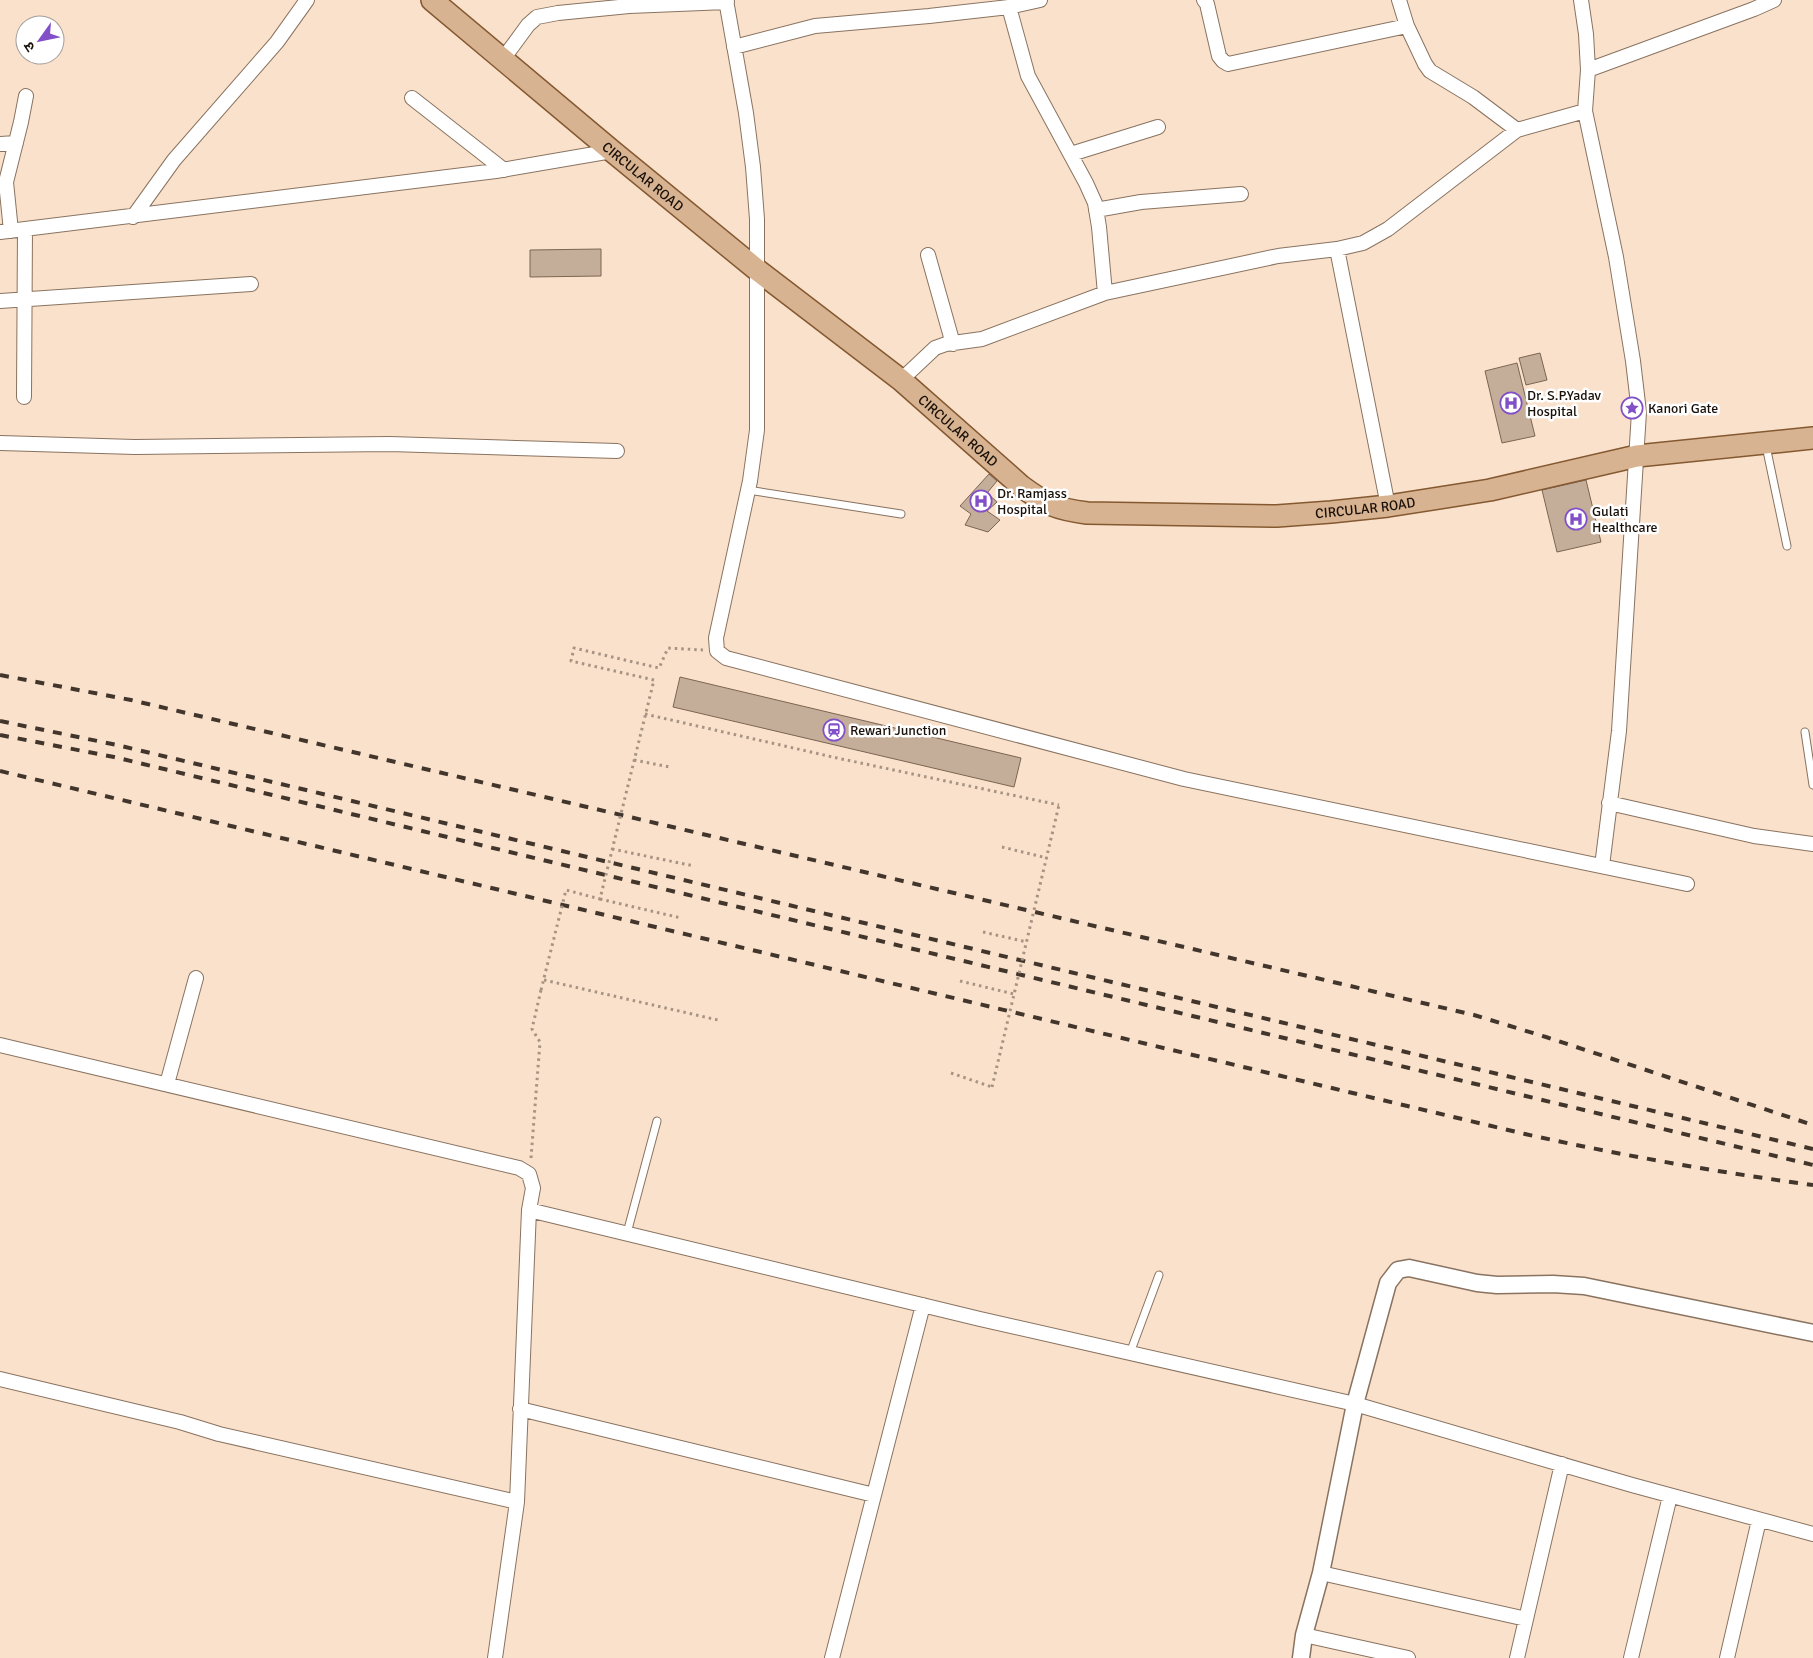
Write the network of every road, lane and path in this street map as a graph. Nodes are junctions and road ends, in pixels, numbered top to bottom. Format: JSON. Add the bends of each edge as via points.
{"nodes":[{"id":1,"x":307,"y":0,"type":"edge"},
{"id":2,"x":432,"y":0,"type":"edge"},
{"id":3,"x":1040,"y":0,"type":"edge"},
{"id":4,"x":1204,"y":0,"type":"edge"},
{"id":5,"x":1399,"y":0,"type":"edge"},
{"id":6,"x":1581,"y":0,"type":"edge"},
{"id":7,"x":1774,"y":0,"type":"edge"},
{"id":8,"x":726,"y":1,"type":"edge"},
{"id":9,"x":993,"y":4,"type":"edge"},
{"id":10,"x":1009,"y":7,"type":"junction"},
{"id":11,"x":1407,"y":26,"type":"junction"},
{"id":12,"x":734,"y":47,"type":"junction"},
{"id":13,"x":503,"y":59,"type":"junction"},
{"id":14,"x":1588,"y":70,"type":"junction"},
{"id":15,"x":26,"y":96,"type":"dead end"},
{"id":16,"x":412,"y":98,"type":"dead end"},
{"id":17,"x":1585,"y":111,"type":"junction"},
{"id":18,"x":1158,"y":126,"type":"dead end"},
{"id":19,"x":1517,"y":130,"type":"junction"},
{"id":20,"x":16,"y":143,"type":"junction"},
{"id":21,"x":0,"y":144,"type":"edge"},
{"id":22,"x":612,"y":151,"type":"junction"},
{"id":23,"x":1071,"y":154,"type":"junction"},
{"id":24,"x":504,"y":170,"type":"junction"},
{"id":25,"x":1241,"y":194,"type":"dead end"},
{"id":26,"x":1096,"y":210,"type":"junction"},
{"id":27,"x":132,"y":217,"type":"junction"},
{"id":28,"x":12,"y":231,"type":"edge"},
{"id":29,"x":1337,"y":249,"type":"junction"},
{"id":30,"x":928,"y":255,"type":"dead end"},
{"id":31,"x":756,"y":268,"type":"junction"},
{"id":32,"x":251,"y":284,"type":"dead end"},
{"id":33,"x":1105,"y":293,"type":"junction"},
{"id":34,"x":25,"y":299,"type":"junction"},
{"id":35,"x":0,"y":301,"type":"edge"},
{"id":36,"x":953,"y":344,"type":"junction"},
{"id":37,"x":901,"y":380,"type":"junction"},
{"id":38,"x":24,"y":396,"type":"dead end"},
{"id":39,"x":1813,"y":438,"type":"edge"},
{"id":40,"x":0,"y":443,"type":"edge"},
{"id":41,"x":1765,"y":444,"type":"junction"},
{"id":42,"x":617,"y":451,"type":"dead end"},
{"id":43,"x":1637,"y":456,"type":"junction"},
{"id":44,"x":748,"y":490,"type":"junction"},
{"id":45,"x":1388,"y":506,"type":"junction"},
{"id":46,"x":901,"y":514,"type":"dead end"},
{"id":47,"x":1787,"y":546,"type":"dead end"},
{"id":48,"x":717,"y":651,"type":"junction"},
{"id":49,"x":646,"y":714,"type":"junction"},
{"id":50,"x":1805,"y":732,"type":"dead end"},
{"id":51,"x":634,"y":760,"type":"junction"},
{"id":52,"x":670,"y":767,"type":"dead end"},
{"id":53,"x":1813,"y":785,"type":"edge"},
{"id":54,"x":1610,"y":802,"type":"junction"},
{"id":55,"x":1813,"y":844,"type":"edge"},
{"id":56,"x":1002,"y":847,"type":"dead end"},
{"id":57,"x":612,"y":849,"type":"junction"},
{"id":58,"x":1047,"y":858,"type":"junction"},
{"id":59,"x":694,"y":866,"type":"dead end"},
{"id":60,"x":1602,"y":866,"type":"junction"},
{"id":61,"x":1687,"y":884,"type":"dead end"},
{"id":62,"x":600,"y":899,"type":"junction"},
{"id":63,"x":681,"y":918,"type":"dead end"},
{"id":64,"x":983,"y":932,"type":"dead end"},
{"id":65,"x":1027,"y":942,"type":"junction"},
{"id":66,"x":196,"y":978,"type":"dead end"},
{"id":67,"x":544,"y":980,"type":"junction"},
{"id":68,"x":960,"y":981,"type":"dead end"},
{"id":69,"x":1014,"y":994,"type":"junction"},
{"id":70,"x":718,"y":1020,"type":"dead end"},
{"id":71,"x":0,"y":1045,"type":"edge"},
{"id":72,"x":951,"y":1073,"type":"dead end"},
{"id":73,"x":167,"y":1084,"type":"junction"},
{"id":74,"x":657,"y":1121,"type":"dead end"},
{"id":75,"x":530,"y":1174,"type":"junction"},
{"id":76,"x":529,"y":1210,"type":"junction"},
{"id":77,"x":627,"y":1233,"type":"junction"},
{"id":78,"x":1159,"y":1275,"type":"dead end"},
{"id":79,"x":923,"y":1305,"type":"junction"},
{"id":80,"x":1813,"y":1333,"type":"edge"},
{"id":81,"x":1130,"y":1353,"type":"junction"},
{"id":82,"x":0,"y":1379,"type":"edge"},
{"id":83,"x":1355,"y":1404,"type":"junction"},
{"id":84,"x":520,"y":1409,"type":"junction"},
{"id":85,"x":1562,"y":1464,"type":"junction"},
{"id":86,"x":874,"y":1495,"type":"junction"},
{"id":87,"x":1670,"y":1496,"type":"junction"},
{"id":88,"x":517,"y":1502,"type":"junction"},
{"id":89,"x":1759,"y":1520,"type":"junction"},
{"id":90,"x":1813,"y":1534,"type":"edge"},
{"id":91,"x":1321,"y":1573,"type":"junction"},
{"id":92,"x":1526,"y":1619,"type":"junction"},
{"id":93,"x":1304,"y":1635,"type":"junction"},
{"id":94,"x":495,"y":1658,"type":"edge"},
{"id":95,"x":832,"y":1658,"type":"edge"},
{"id":96,"x":1300,"y":1658,"type":"edge"},
{"id":97,"x":1408,"y":1658,"type":"edge"},
{"id":98,"x":1517,"y":1658,"type":"edge"},
{"id":99,"x":1631,"y":1658,"type":"edge"},
{"id":100,"x":1727,"y":1658,"type":"edge"}],
"edges":[{"from":1,"to":27,"type":"street","via":[[277,42],[174,160]]},
{"from":2,"to":13,"type":"main road","name":"CIRCULAR ROAD"},
{"from":3,"to":10,"type":"street"},
{"from":4,"to":11,"type":"street","via":[[1208,4],[1219,56],[1228,64]]},
{"from":5,"to":11,"type":"street"},
{"from":6,"to":14,"type":"street"},
{"from":7,"to":14,"type":"street"},
{"from":8,"to":12,"type":"street"},
{"from":8,"to":13,"type":"street","via":[[629,6],[537,17]]},
{"from":9,"to":10,"type":"street"},
{"from":9,"to":12,"type":"street","via":[[929,16],[815,26]]},
{"from":10,"to":23,"type":"street","via":[[1028,76]]},
{"from":11,"to":19,"type":"street","via":[[1430,72],[1473,97]]},
{"from":12,"to":31,"type":"street","via":[[753,167]]},
{"from":13,"to":22,"type":"main road","name":"CIRCULAR ROAD"},
{"from":14,"to":17,"type":"street"},
{"from":15,"to":20,"type":"street"},
{"from":16,"to":24,"type":"street"},
{"from":17,"to":19,"type":"street"},
{"from":17,"to":43,"type":"street","via":[[1616,257],[1633,361],[1639,412]]},
{"from":18,"to":23,"type":"street"},
{"from":19,"to":29,"type":"street","via":[[1388,229],[1363,243]]},
{"from":20,"to":21,"type":"street"},
{"from":20,"to":28,"type":"street","via":[[6,182]]},
{"from":22,"to":24,"type":"street"},
{"from":22,"to":31,"type":"main road","name":"CIRCULAR ROAD"},
{"from":23,"to":26,"type":"street"},
{"from":24,"to":27,"type":"street"},
{"from":25,"to":26,"type":"street","via":[[1141,202]]},
{"from":26,"to":33,"type":"street"},
{"from":27,"to":28,"type":"street"},
{"from":28,"to":34,"type":"street"},
{"from":29,"to":33,"type":"street","via":[[1278,256]]},
{"from":29,"to":45,"type":"street"},
{"from":30,"to":36,"type":"street"},
{"from":31,"to":37,"type":"main road","name":"CIRCULAR ROAD"},
{"from":31,"to":44,"type":"street","via":[[757,430]]},
{"from":32,"to":34,"type":"street"},
{"from":33,"to":36,"type":"street","via":[[982,339]]},
{"from":34,"to":35,"type":"street"},
{"from":34,"to":38,"type":"street"},
{"from":36,"to":37,"type":"street","via":[[935,348]]},
{"from":37,"to":45,"type":"main road","name":"CIRCULAR ROAD","via":[[1021,486],[1040,500],[1063,510],[1277,516]]},
{"from":39,"to":41,"type":"main road","name":"CIRCULAR ROAD"},
{"from":40,"to":42,"type":"street","via":[[135,447],[390,444]]},
{"from":41,"to":43,"type":"main road","name":"CIRCULAR ROAD"},
{"from":41,"to":47,"type":"lane"},
{"from":43,"to":45,"type":"main road","name":"CIRCULAR ROAD","via":[[1490,490]]},
{"from":43,"to":54,"type":"street"},
{"from":44,"to":46,"type":"lane"},
{"from":44,"to":48,"type":"street","via":[[716,638]]},
{"from":48,"to":49,"type":"path","bridge":true,"via":[[668,648],[659,668],[574,648],[571,661],[654,680]]},
{"from":48,"to":60,"type":"street","via":[[736,661],[1184,779]]},
{"from":49,"to":51,"type":"path","bridge":true},
{"from":49,"to":58,"type":"path","bridge":true,"via":[[1059,805]]},
{"from":50,"to":53,"type":"lane"},
{"from":51,"to":52,"type":"path"},
{"from":51,"to":57,"type":"path","bridge":true},
{"from":54,"to":55,"type":"street","via":[[1754,836]]},
{"from":54,"to":60,"type":"street"},
{"from":56,"to":58,"type":"path"},
{"from":57,"to":59,"type":"path"},
{"from":57,"to":62,"type":"path","bridge":true},
{"from":58,"to":65,"type":"path","bridge":true},
{"from":60,"to":61,"type":"street"},
{"from":62,"to":63,"type":"path"},
{"from":62,"to":67,"type":"path","bridge":true,"via":[[566,890]]},
{"from":64,"to":65,"type":"path"},
{"from":65,"to":69,"type":"path","bridge":true},
{"from":66,"to":73,"type":"street"},
{"from":67,"to":70,"type":"path"},
{"from":67,"to":75,"type":"path","bridge":true,"via":[[532,1029],[540,1042]]},
{"from":68,"to":69,"type":"path"},
{"from":69,"to":72,"type":"path","bridge":true,"via":[[992,1087]]},
{"from":71,"to":73,"type":"street"},
{"from":73,"to":75,"type":"street","via":[[519,1168]]},
{"from":74,"to":77,"type":"lane"},
{"from":75,"to":76,"type":"street","via":[[533,1188]]},
{"from":76,"to":77,"type":"street"},
{"from":76,"to":84,"type":"street"},
{"from":77,"to":79,"type":"street"},
{"from":78,"to":81,"type":"lane"},
{"from":79,"to":81,"type":"street"},
{"from":79,"to":86,"type":"street"},
{"from":80,"to":83,"type":"street","via":[[1599,1288],[1477,1283],[1409,1268],[1398,1270],[1388,1282]]},
{"from":81,"to":83,"type":"street"},
{"from":82,"to":88,"type":"street","via":[[219,1434]]},
{"from":83,"to":85,"type":"street"},
{"from":83,"to":91,"type":"street"},
{"from":84,"to":86,"type":"street"},
{"from":84,"to":88,"type":"street"},
{"from":85,"to":87,"type":"street"},
{"from":85,"to":92,"type":"street"},
{"from":86,"to":95,"type":"street"},
{"from":87,"to":89,"type":"street"},
{"from":87,"to":99,"type":"street"},
{"from":88,"to":94,"type":"street"},
{"from":89,"to":90,"type":"street"},
{"from":89,"to":100,"type":"street"},
{"from":91,"to":92,"type":"street"},
{"from":91,"to":93,"type":"street"},
{"from":92,"to":98,"type":"street"},
{"from":93,"to":96,"type":"street"},
{"from":93,"to":97,"type":"street"}]}
